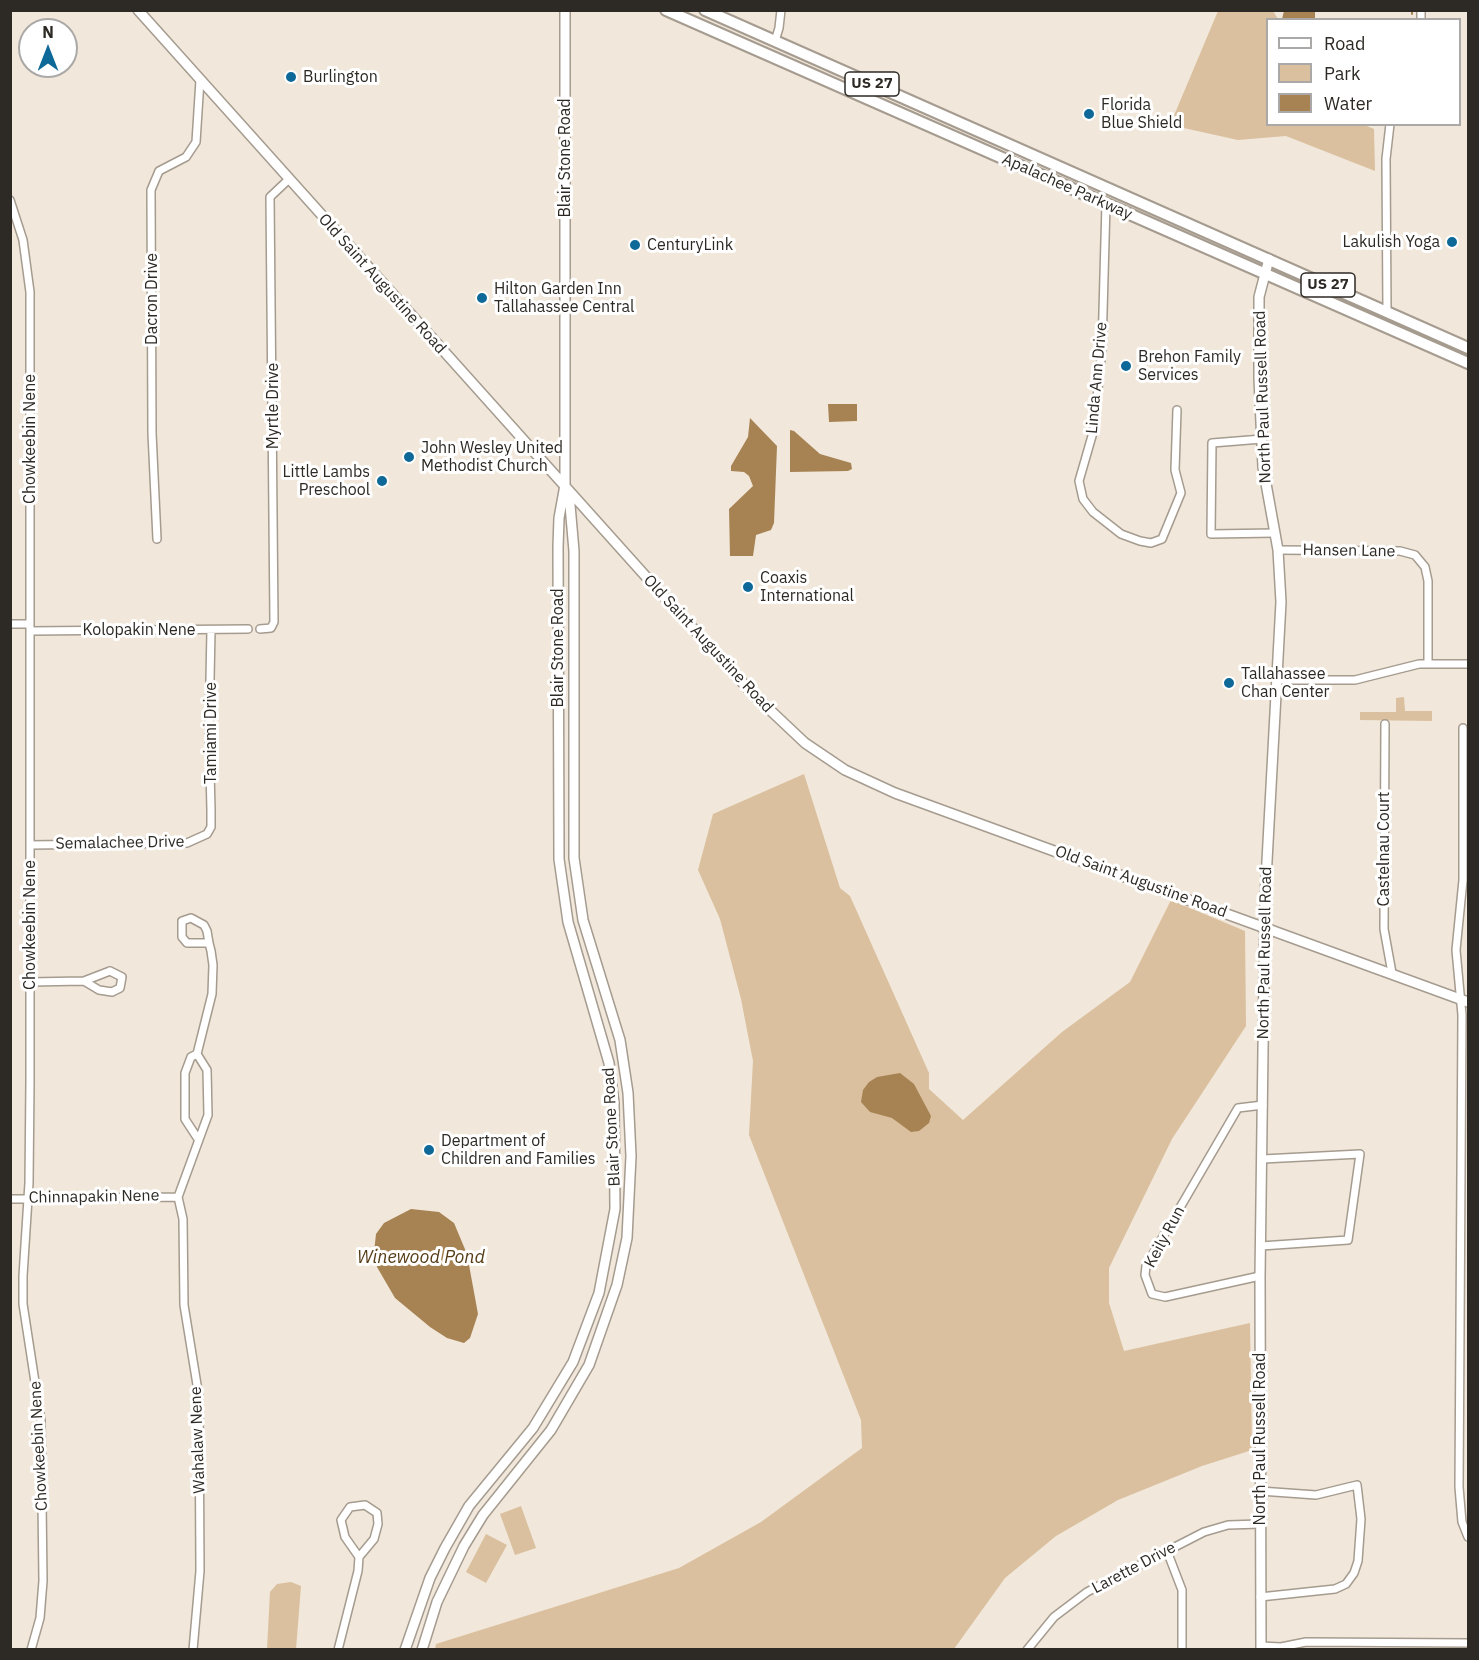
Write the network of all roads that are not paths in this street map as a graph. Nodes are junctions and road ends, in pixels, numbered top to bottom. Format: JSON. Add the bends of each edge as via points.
{"nodes":[{"id":1,"x":138,"y":10,"type":"edge"},
{"id":2,"x":565,"y":10,"type":"edge"},
{"id":3,"x":666,"y":10,"type":"edge"},
{"id":4,"x":705,"y":10,"type":"edge"},
{"id":5,"x":781,"y":10,"type":"edge"},
{"id":6,"x":775,"y":41,"type":"junction"},
{"id":7,"x":860,"y":79,"type":"junction"},
{"id":8,"x":200,"y":80,"type":"junction"},
{"id":9,"x":853,"y":94,"type":"junction"},
{"id":10,"x":1390,"y":126,"type":"edge"},
{"id":11,"x":970,"y":127,"type":"junction"},
{"id":12,"x":950,"y":135,"type":"junction"},
{"id":13,"x":288,"y":180,"type":"junction"},
{"id":14,"x":1111,"y":189,"type":"junction"},
{"id":15,"x":1074,"y":190,"type":"junction"},
{"id":16,"x":10,"y":200,"type":"edge"},
{"id":17,"x":1106,"y":204,"type":"junction"},
{"id":18,"x":1269,"y":260,"type":"junction"},
{"id":19,"x":1264,"y":274,"type":"junction"},
{"id":20,"x":1387,"y":311,"type":"junction"},
{"id":21,"x":1427,"y":329,"type":"junction"},
{"id":22,"x":1454,"y":341,"type":"junction"},
{"id":23,"x":1431,"y":346,"type":"junction"},
{"id":24,"x":1468,"y":348,"type":"edge"},
{"id":25,"x":1468,"y":363,"type":"edge"},
{"id":26,"x":1178,"y":410,"type":"dead end"},
{"id":27,"x":1262,"y":439,"type":"junction"},
{"id":28,"x":565,"y":485,"type":"junction"},
{"id":29,"x":1275,"y":532,"type":"junction"},
{"id":30,"x":157,"y":539,"type":"dead end"},
{"id":31,"x":1278,"y":550,"type":"junction"},
{"id":32,"x":10,"y":624,"type":"edge"},
{"id":33,"x":30,"y":628,"type":"junction"},
{"id":34,"x":248,"y":629,"type":"dead end"},
{"id":35,"x":260,"y":629,"type":"dead end"},
{"id":36,"x":211,"y":630,"type":"junction"},
{"id":37,"x":558,"y":633,"type":"junction"},
{"id":38,"x":574,"y":633,"type":"junction"},
{"id":39,"x":558,"y":650,"type":"junction"},
{"id":40,"x":574,"y":650,"type":"junction"},
{"id":41,"x":1428,"y":663,"type":"junction"},
{"id":42,"x":1468,"y":664,"type":"edge"},
{"id":43,"x":1276,"y":680,"type":"junction"},
{"id":44,"x":1385,"y":724,"type":"dead end"},
{"id":45,"x":1463,"y":728,"type":"dead end"},
{"id":46,"x":559,"y":764,"type":"junction"},
{"id":47,"x":574,"y":764,"type":"junction"},
{"id":48,"x":207,"y":834,"type":"joint"},
{"id":49,"x":30,"y":845,"type":"junction"},
{"id":50,"x":583,"y":920,"type":"junction"},
{"id":51,"x":568,"y":922,"type":"junction"},
{"id":52,"x":1265,"y":927,"type":"junction"},
{"id":53,"x":209,"y":943,"type":"junction"},
{"id":54,"x":1392,"y":973,"type":"junction"},
{"id":55,"x":84,"y":981,"type":"junction"},
{"id":56,"x":30,"y":982,"type":"junction"},
{"id":57,"x":1464,"y":1000,"type":"edge"},
{"id":58,"x":197,"y":1054,"type":"junction"},
{"id":59,"x":629,"y":1098,"type":"junction"},
{"id":60,"x":614,"y":1100,"type":"junction"},
{"id":61,"x":1263,"y":1105,"type":"junction"},
{"id":62,"x":198,"y":1139,"type":"junction"},
{"id":63,"x":1263,"y":1159,"type":"junction"},
{"id":64,"x":178,"y":1197,"type":"junction"},
{"id":65,"x":27,"y":1198,"type":"junction"},
{"id":66,"x":10,"y":1199,"type":"edge"},
{"id":67,"x":611,"y":1237,"type":"junction"},
{"id":68,"x":627,"y":1239,"type":"junction"},
{"id":69,"x":1261,"y":1246,"type":"junction"},
{"id":70,"x":1260,"y":1276,"type":"junction"},
{"id":71,"x":573,"y":1362,"type":"junction"},
{"id":72,"x":586,"y":1369,"type":"junction"},
{"id":73,"x":1260,"y":1491,"type":"junction"},
{"id":74,"x":470,"y":1506,"type":"junction"},
{"id":75,"x":483,"y":1515,"type":"junction"},
{"id":76,"x":1260,"y":1524,"type":"junction"},
{"id":77,"x":1468,"y":1537,"type":"edge"},
{"id":78,"x":1167,"y":1551,"type":"junction"},
{"id":79,"x":359,"y":1557,"type":"junction"},
{"id":80,"x":1260,"y":1597,"type":"junction"},
{"id":81,"x":1468,"y":1643,"type":"edge"},
{"id":82,"x":1261,"y":1648,"type":"edge"},
{"id":83,"x":32,"y":1650,"type":"edge"},
{"id":84,"x":193,"y":1650,"type":"edge"},
{"id":85,"x":338,"y":1650,"type":"edge"},
{"id":86,"x":405,"y":1650,"type":"edge"},
{"id":87,"x":422,"y":1650,"type":"edge"},
{"id":88,"x":1027,"y":1650,"type":"edge"},
{"id":89,"x":1182,"y":1650,"type":"edge"}],
"edges":[{"from":1,"to":8,"type":"street","name":"Old Saint Augustine Road"},
{"from":2,"to":28,"type":"street","name":"Blair Stone Road"},
{"from":3,"to":9,"type":"main road","name":"Apalachee Parkway","number":"US 27"},
{"from":4,"to":6,"type":"main road","name":"Apalachee Parkway","number":"US 27"},
{"from":5,"to":6,"type":"street"},
{"from":6,"to":7,"type":"main road","name":"Apalachee Parkway","number":"US 27"},
{"from":7,"to":9,"type":"main road"},
{"from":7,"to":11,"type":"main road","name":"Apalachee Parkway","number":"US 27"},
{"from":8,"to":13,"type":"street","name":"Old Saint Augustine Road"},
{"from":8,"to":30,"type":"street","name":"Dacron Drive","via":[[196,142],[186,157],[159,171],[151,190],[152,433]]},
{"from":9,"to":12,"type":"main road","name":"Apalachee Parkway","number":"US 27"},
{"from":10,"to":20,"type":"street","via":[[1386,159]]},
{"from":11,"to":12,"type":"main road"},
{"from":11,"to":14,"type":"main road","name":"Apalachee Parkway","number":"US 27"},
{"from":12,"to":15,"type":"main road","name":"Apalachee Parkway","number":"US 27"},
{"from":13,"to":28,"type":"street","name":"Old Saint Augustine Road"},
{"from":13,"to":35,"type":"street","name":"Myrtle Drive","via":[[270,197],[273,622],[271,628]]},
{"from":14,"to":15,"type":"main road"},
{"from":14,"to":18,"type":"main road","name":"Apalachee Parkway","number":"US 27"},
{"from":15,"to":17,"type":"main road","name":"Apalachee Parkway","number":"US 27"},
{"from":16,"to":33,"type":"street","name":"Chowkeebin Nene","via":[[23,240],[30,292]]},
{"from":17,"to":19,"type":"main road","name":"Apalachee Parkway","number":"US 27"},
{"from":17,"to":26,"type":"street","name":"Linda Ann Drive","via":[[1102,348],[1094,429],[1079,481],[1083,499],[1093,512],[1122,534],[1140,541],[1162,539],[1180,493],[1175,470]]},
{"from":18,"to":19,"type":"street","name":"North Paul Russell Road"},
{"from":18,"to":20,"type":"main road","name":"Apalachee Parkway","number":"US 27"},
{"from":19,"to":23,"type":"main road","name":"Apalachee Parkway","number":"US 27"},
{"from":19,"to":27,"type":"street","name":"North Paul Russell Road","via":[[1258,324]]},
{"from":20,"to":21,"type":"main road","name":"Apalachee Parkway","number":"US 27"},
{"from":21,"to":22,"type":"main road","name":"Apalachee Parkway","number":"US 27"},
{"from":21,"to":23,"type":"main road"},
{"from":22,"to":23,"type":"main road"},
{"from":22,"to":24,"type":"main road","name":"Apalachee Parkway","number":"US 27"},
{"from":23,"to":25,"type":"main road","name":"Apalachee Parkway","number":"US 27"},
{"from":27,"to":29,"type":"street","name":"North Paul Russell Road"},
{"from":27,"to":29,"type":"street","via":[[1212,443],[1211,534]]},
{"from":28,"to":37,"type":"street","name":"Blair Stone Road","via":[[559,518]]},
{"from":28,"to":38,"type":"street","name":"Blair Stone Road","via":[[572,527]]},
{"from":28,"to":52,"type":"street","name":"Old Saint Augustine Road","via":[[752,693],[787,728],[828,759],[896,793]]},
{"from":29,"to":31,"type":"street","name":"North Paul Russell Road"},
{"from":31,"to":41,"type":"street","name":"Hansen Lane","via":[[1400,551],[1415,555],[1425,567],[1428,581]]},
{"from":31,"to":43,"type":"street","name":"North Paul Russell Road","via":[[1281,602]]},
{"from":32,"to":33,"type":"street","name":"Kolopakin Nene"},
{"from":33,"to":36,"type":"street","name":"Kolopakin Nene"},
{"from":33,"to":49,"type":"street","name":"Chowkeebin Nene"},
{"from":34,"to":36,"type":"street","name":"Kolopakin Nene"},
{"from":36,"to":48,"type":"street","name":"Tamiami Drive","via":[[211,827]]},
{"from":37,"to":38,"type":"street"},
{"from":37,"to":39,"type":"street","name":"Blair Stone Road"},
{"from":38,"to":40,"type":"street","name":"Blair Stone Road"},
{"from":39,"to":40,"type":"street"},
{"from":39,"to":46,"type":"street","name":"Blair Stone Road"},
{"from":40,"to":47,"type":"street","name":"Blair Stone Road"},
{"from":41,"to":42,"type":"street"},
{"from":41,"to":43,"type":"street","via":[[1355,680]]},
{"from":43,"to":52,"type":"street","name":"North Paul Russell Road"},
{"from":44,"to":54,"type":"street","name":"Castelnau Court","via":[[1384,929]]},
{"from":45,"to":57,"type":"street","via":[[1463,880],[1456,950]]},
{"from":46,"to":47,"type":"street"},
{"from":46,"to":51,"type":"street","name":"Blair Stone Road","via":[[559,859]]},
{"from":47,"to":50,"type":"street","name":"Blair Stone Road","via":[[574,858]]},
{"from":48,"to":49,"type":"street","name":"Semalachee Drive","via":[[187,843]]},
{"from":49,"to":56,"type":"street","name":"Chowkeebin Nene"},
{"from":50,"to":51,"type":"street"},
{"from":50,"to":59,"type":"street","name":"Blair Stone Road","via":[[620,1040]]},
{"from":51,"to":60,"type":"street","name":"Blair Stone Road","via":[[602,1031]]},
{"from":52,"to":54,"type":"street","name":"Old Saint Augustine Road"},
{"from":52,"to":61,"type":"street","name":"North Paul Russell Road"},
{"from":53,"to":53,"type":"street","via":[[187,944],[182,937],[182,921],[200,921]]},
{"from":53,"to":58,"type":"street","via":[[213,978]]},
{"from":54,"to":57,"type":"street","name":"Old Saint Augustine Road"},
{"from":55,"to":55,"type":"street","via":[[112,992],[120,988],[122,977],[110,971]]},
{"from":55,"to":56,"type":"street"},
{"from":56,"to":65,"type":"street","name":"Chowkeebin Nene"},
{"from":57,"to":77,"type":"street","via":[[1459,1487],[1462,1522]]},
{"from":58,"to":62,"type":"street","via":[[207,1070],[209,1097],[208,1115]]},
{"from":58,"to":62,"type":"street","via":[[187,1064],[185,1119]]},
{"from":59,"to":60,"type":"street"},
{"from":59,"to":68,"type":"street","name":"Blair Stone Road","via":[[632,1156]]},
{"from":60,"to":67,"type":"street","name":"Blair Stone Road","via":[[616,1168]]},
{"from":61,"to":63,"type":"street","name":"North Paul Russell Road"},
{"from":61,"to":70,"type":"street","name":"Keily Run","via":[[1238,1108],[1146,1266],[1152,1294],[1165,1297]]},
{"from":62,"to":64,"type":"street","via":[[192,1166]]},
{"from":63,"to":69,"type":"street","name":"North Paul Russell Road"},
{"from":63,"to":69,"type":"street","via":[[1360,1154],[1348,1240]]},
{"from":64,"to":65,"type":"street","name":"Chinnapakin Nene"},
{"from":64,"to":84,"type":"street","name":"Wahalaw Nene","via":[[183,1219],[184,1305],[199,1397],[200,1571]]},
{"from":65,"to":66,"type":"street","name":"Chinnapakin Nene"},
{"from":65,"to":83,"type":"street","name":"Chowkeebin Nene","via":[[23,1304],[41,1421],[43,1548],[40,1618]]},
{"from":67,"to":68,"type":"street"},
{"from":67,"to":71,"type":"street","name":"Blair Stone Road","via":[[599,1293]]},
{"from":68,"to":72,"type":"street","name":"Blair Stone Road","via":[[604,1329]]},
{"from":69,"to":70,"type":"street","name":"North Paul Russell Road"},
{"from":70,"to":73,"type":"street","name":"North Paul Russell Road"},
{"from":71,"to":72,"type":"street"},
{"from":71,"to":74,"type":"street","name":"Blair Stone Road","via":[[533,1428]]},
{"from":72,"to":75,"type":"street","name":"Blair Stone Road","via":[[551,1430]]},
{"from":73,"to":76,"type":"street","name":"North Paul Russell Road"},
{"from":73,"to":80,"type":"street","via":[[1316,1495],[1357,1485],[1360,1519],[1358,1561],[1346,1584],[1335,1589]]},
{"from":74,"to":75,"type":"street"},
{"from":74,"to":86,"type":"street","name":"Blair Stone Road","via":[[430,1578]]},
{"from":75,"to":87,"type":"street","name":"Blair Stone Road","via":[[437,1602]]},
{"from":76,"to":78,"type":"street","name":"Larette Drive","via":[[1216,1527]]},
{"from":76,"to":80,"type":"street","name":"North Paul Russell Road"},
{"from":78,"to":88,"type":"street","name":"Larette Drive","via":[[1078,1598],[1054,1617]]},
{"from":78,"to":89,"type":"street","via":[[1182,1590]]},
{"from":79,"to":79,"type":"street","via":[[345,1537],[341,1520],[345,1512],[358,1504],[373,1508],[378,1524],[374,1539]]},
{"from":79,"to":85,"type":"street"},
{"from":80,"to":82,"type":"street","name":"North Paul Russell Road"},
{"from":81,"to":82,"type":"street","via":[[1306,1642]]}]}
